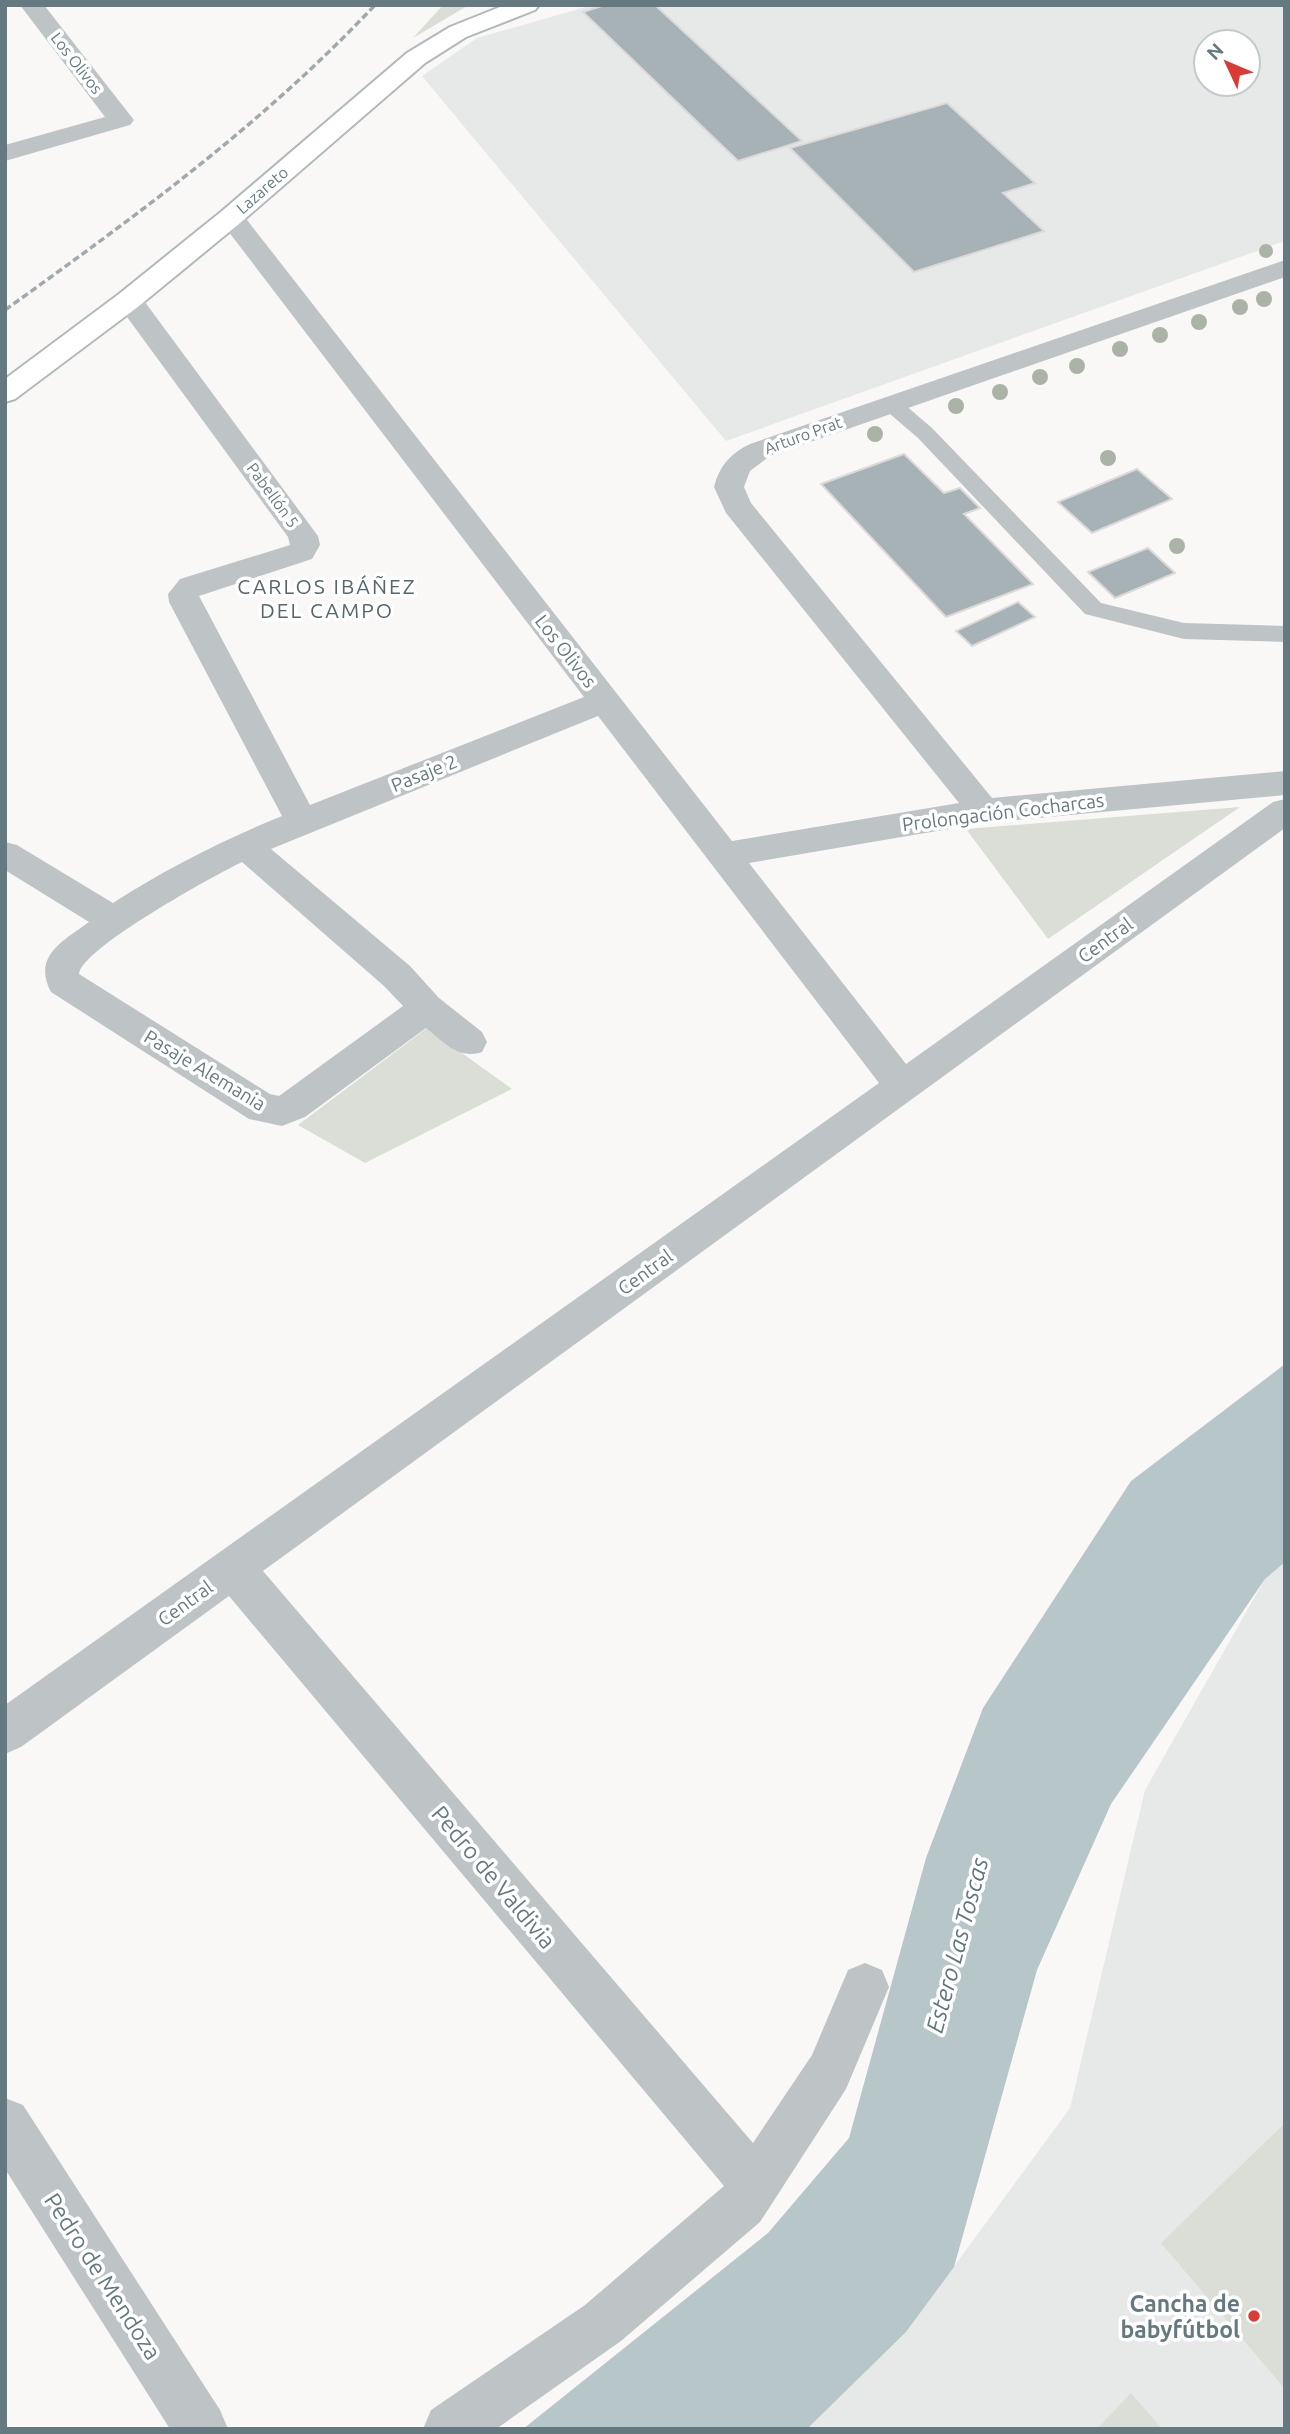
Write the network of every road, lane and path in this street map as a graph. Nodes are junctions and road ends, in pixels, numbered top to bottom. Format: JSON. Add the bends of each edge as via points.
{"nodes":[{"id":1,"x":32,"y":5,"type":"edge"},
{"id":2,"x":527,"y":5,"type":"edge"},
{"id":3,"x":5,"y":153,"type":"edge"},
{"id":4,"x":231,"y":217,"type":"junction"},
{"id":5,"x":1285,"y":268,"type":"edge"},
{"id":6,"x":129,"y":300,"type":"junction"},
{"id":7,"x":5,"y":393,"type":"edge"},
{"id":8,"x":890,"y":403,"type":"junction"},
{"id":9,"x":1285,"y":634,"type":"edge"},
{"id":10,"x":604,"y":701,"type":"junction"},
{"id":11,"x":1285,"y":783,"type":"edge"},
{"id":12,"x":984,"y":811,"type":"junction"},
{"id":13,"x":1285,"y":811,"type":"edge"},
{"id":14,"x":302,"y":822,"type":"junction"},
{"id":15,"x":244,"y":845,"type":"junction"},
{"id":16,"x":5,"y":854,"type":"edge"},
{"id":17,"x":724,"y":855,"type":"junction"},
{"id":18,"x":113,"y":920,"type":"junction"},
{"id":19,"x":61,"y":968,"type":"joint"},
{"id":20,"x":426,"y":1009,"type":"junction"},
{"id":21,"x":469,"y":1042,"type":"dead end"},
{"id":22,"x":902,"y":1086,"type":"junction"},
{"id":23,"x":233,"y":1569,"type":"junction"},
{"id":24,"x":5,"y":1732,"type":"edge"},
{"id":25,"x":865,"y":1986,"type":"dead end"},
{"id":26,"x":5,"y":2123,"type":"edge"},
{"id":27,"x":755,"y":2185,"type":"junction"},
{"id":28,"x":201,"y":2429,"type":"edge"},
{"id":29,"x":450,"y":2429,"type":"edge"}],
"edges":[{"from":1,"to":3,"type":"street","name":"Los Olivos","via":[[121,120]]},
{"from":2,"to":4,"type":"street","name":"Lazareto","via":[[457,32],[416,58]]},
{"from":4,"to":6,"type":"street","name":"Lazareto"},
{"from":4,"to":10,"type":"street","name":"Los Olivos"},
{"from":5,"to":8,"type":"street","name":"Arturo Prat"},
{"from":6,"to":7,"type":"street","name":"Lazareto"},
{"from":6,"to":14,"type":"street","name":"Pabellón 5","via":[[303,536],[301,552],[191,586],[183,594]]},
{"from":8,"to":9,"type":"lane","via":[[925,433],[1093,609],[1184,631]]},
{"from":8,"to":12,"type":"street","name":"Arturo Prat","via":[[746,457],[730,477],[731,496]]},
{"from":10,"to":14,"type":"street","name":"Pasaje 2"},
{"from":10,"to":17,"type":"street","name":"Los Olivos"},
{"from":11,"to":12,"type":"street","name":"Prolongación Cocharcas"},
{"from":12,"to":17,"type":"street","name":"Prolongación Cocharcas"},
{"from":13,"to":22,"type":"street","name":"Central"},
{"from":14,"to":15,"type":"street","name":"Pasaje 2"},
{"from":15,"to":18,"type":"street","name":"Pasaje 2","via":[[185,873]]},
{"from":15,"to":20,"type":"street","via":[[397,976]]},
{"from":16,"to":18,"type":"street"},
{"from":17,"to":22,"type":"street","name":"Los Olivos"},
{"from":18,"to":19,"type":"street","name":"Pasaje 2"},
{"from":19,"to":20,"type":"street","name":"Pasaje Alemania","via":[[64,982],[272,1111],[292,1106]]},
{"from":20,"to":21,"type":"street"},
{"from":22,"to":23,"type":"street","name":"Central"},
{"from":23,"to":24,"type":"street","name":"Central"},
{"from":23,"to":27,"type":"street","name":"Pedro de Valdivia"},
{"from":25,"to":27,"type":"street","via":[[829,2072]]},
{"from":26,"to":28,"type":"street","name":"Pedro de Mendoza"},
{"from":27,"to":29,"type":"street","via":[[742,2204],[603,2323]]}]}
